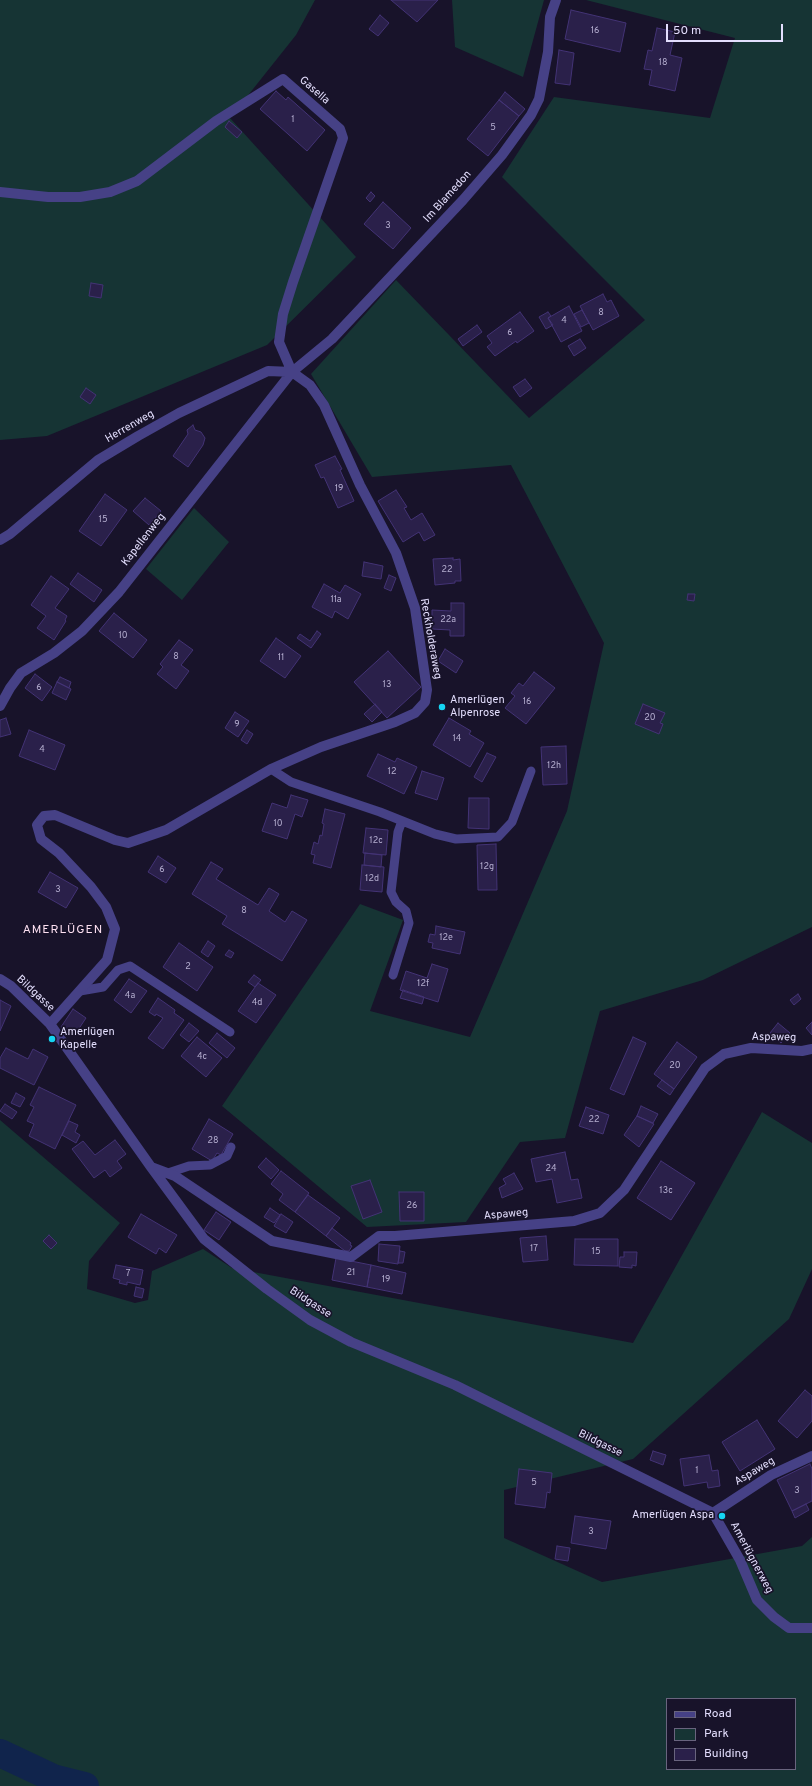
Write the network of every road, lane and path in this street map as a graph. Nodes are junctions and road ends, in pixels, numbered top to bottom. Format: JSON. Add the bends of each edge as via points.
{"nodes":[{"id":1,"x":556,"y":0,"type":"edge"},
{"id":2,"x":0,"y":192,"type":"edge"},
{"id":3,"x":292,"y":372,"type":"junction"},
{"id":4,"x":0,"y":540,"type":"edge"},
{"id":5,"x":0,"y":706,"type":"edge"},
{"id":6,"x":271,"y":769,"type":"junction"},
{"id":7,"x":531,"y":771,"type":"dead end"},
{"id":8,"x":402,"y":821,"type":"junction"},
{"id":9,"x":393,"y":975,"type":"dead end"},
{"id":10,"x":0,"y":979,"type":"edge"},
{"id":11,"x":80,"y":991,"type":"junction"},
{"id":12,"x":50,"y":1024,"type":"junction"},
{"id":13,"x":230,"y":1032,"type":"dead end"},
{"id":14,"x":812,"y":1049,"type":"edge"},
{"id":15,"x":231,"y":1147,"type":"dead end"},
{"id":16,"x":151,"y":1166,"type":"junction"},
{"id":17,"x":168,"y":1173,"type":"junction"},
{"id":18,"x":812,"y":1456,"type":"edge"},
{"id":19,"x":713,"y":1513,"type":"junction"},
{"id":20,"x":812,"y":1628,"type":"edge"}],
"edges":[{"from":1,"to":3,"type":"street","name":"Im Blamedon","via":[[550,17],[548,52],[539,99],[531,115],[502,155],[452,211],[332,339]]},
{"from":2,"to":3,"type":"street","name":"Gasella","via":[[56,197],[80,197],[110,192],[137,181],[216,121],[283,79],[340,129],[343,138],[284,314],[279,342]]},
{"from":3,"to":4,"type":"street","name":"Herrenweg","via":[[268,371],[179,413],[138,436],[98,460]]},
{"from":3,"to":5,"type":"street","name":"Kapellenweg","via":[[119,592],[82,631],[54,653],[21,673]]},
{"from":3,"to":6,"type":"street","name":"Reckholderaweg","via":[[310,385],[324,405],[360,486],[396,553],[415,608],[427,690],[425,702],[415,713],[321,747]]},
{"from":6,"to":8,"type":"lane","via":[[291,782]]},
{"from":6,"to":11,"type":"street","name":"Reckholderaweg","via":[[166,830],[128,843],[55,815],[44,816],[37,825],[40,839],[59,853],[91,887],[106,907],[115,929],[107,960]]},
{"from":7,"to":8,"type":"lane","via":[[512,822],[498,837],[456,839]]},
{"from":8,"to":9,"type":"lane","via":[[398,832],[391,892],[396,902],[406,911],[409,923]]},
{"from":10,"to":12,"type":"street","name":"Bildgasse","via":[[11,986]]},
{"from":11,"to":12,"type":"street","name":"Reckholderaweg"},
{"from":11,"to":13,"type":"lane","via":[[103,987],[118,970],[130,966]]},
{"from":12,"to":16,"type":"street","name":"Bildgasse"},
{"from":14,"to":17,"type":"street","name":"Aspaweg","via":[[802,1051],[751,1048],[724,1054],[705,1068],[624,1190],[600,1213],[574,1221],[379,1236],[351,1257],[272,1241]]},
{"from":15,"to":17,"type":"lane","via":[[227,1156],[210,1165],[189,1166]]},
{"from":16,"to":17,"type":"street","name":"Aspaweg"},
{"from":16,"to":19,"type":"street","name":"Bildgasse","via":[[204,1239],[310,1320],[351,1342],[455,1385]]},
{"from":18,"to":19,"type":"street","name":"Aspaweg","via":[[771,1475]]},
{"from":19,"to":20,"type":"street","name":"Amerlügnerweg","via":[[740,1560],[757,1600],[789,1628]]}]}
